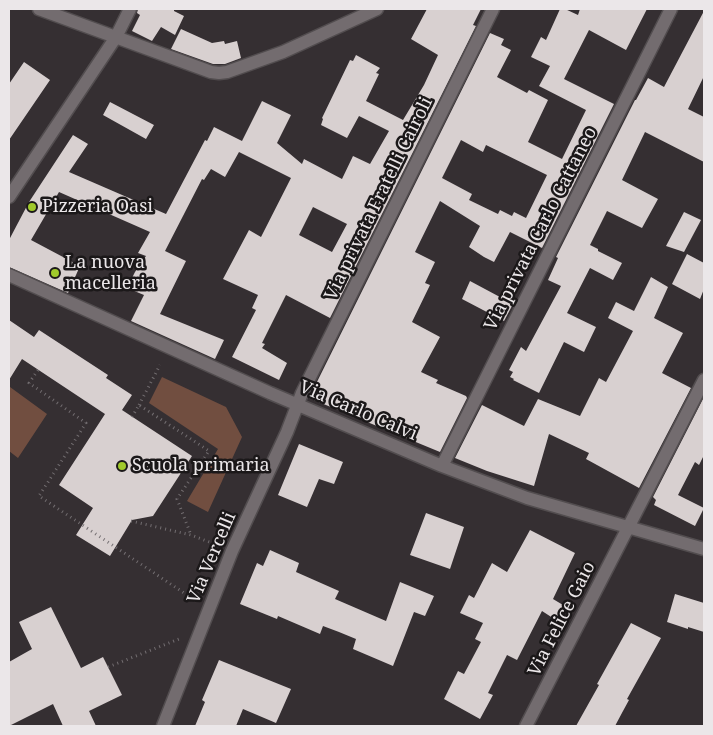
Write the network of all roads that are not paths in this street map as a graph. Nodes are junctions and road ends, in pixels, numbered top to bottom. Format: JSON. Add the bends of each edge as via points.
{"nodes":[{"id":1,"x":39,"y":9,"type":"edge"},
{"id":2,"x":130,"y":9,"type":"edge"},
{"id":3,"x":378,"y":9,"type":"edge"},
{"id":4,"x":493,"y":9,"type":"edge"},
{"id":5,"x":671,"y":9,"type":"edge"},
{"id":6,"x":116,"y":37,"type":"junction"},
{"id":7,"x":9,"y":197,"type":"edge"},
{"id":8,"x":9,"y":274,"type":"edge"},
{"id":9,"x":704,"y":380,"type":"edge"},
{"id":10,"x":297,"y":405,"type":"junction"},
{"id":11,"x":442,"y":466,"type":"junction"},
{"id":12,"x":628,"y":527,"type":"junction"},
{"id":13,"x":704,"y":549,"type":"edge"},
{"id":14,"x":163,"y":726,"type":"edge"},
{"id":15,"x":526,"y":726,"type":"edge"}],
"edges":[{"from":1,"to":6,"type":"street"},
{"from":2,"to":6,"type":"street"},
{"from":3,"to":6,"type":"street","via":[[283,52],[219,73]]},
{"from":4,"to":10,"type":"street","name":"Via privata Fratelli Cairoli"},
{"from":5,"to":11,"type":"street","name":"Via privata Carlo Cattaneo"},
{"from":6,"to":7,"type":"street"},
{"from":8,"to":10,"type":"street","name":"Via Carlo Calvi"},
{"from":9,"to":12,"type":"street","name":"Via Felice Gaio"},
{"from":10,"to":11,"type":"street","name":"Via Carlo Calvi"},
{"from":10,"to":14,"type":"street","name":"Via Vercelli","via":[[232,551]]},
{"from":11,"to":12,"type":"street","name":"Via Carlo Calvi","via":[[527,498]]},
{"from":12,"to":13,"type":"street","name":"Via Carlo Calvi"},
{"from":12,"to":15,"type":"street","name":"Via Felice Gaio"}]}
